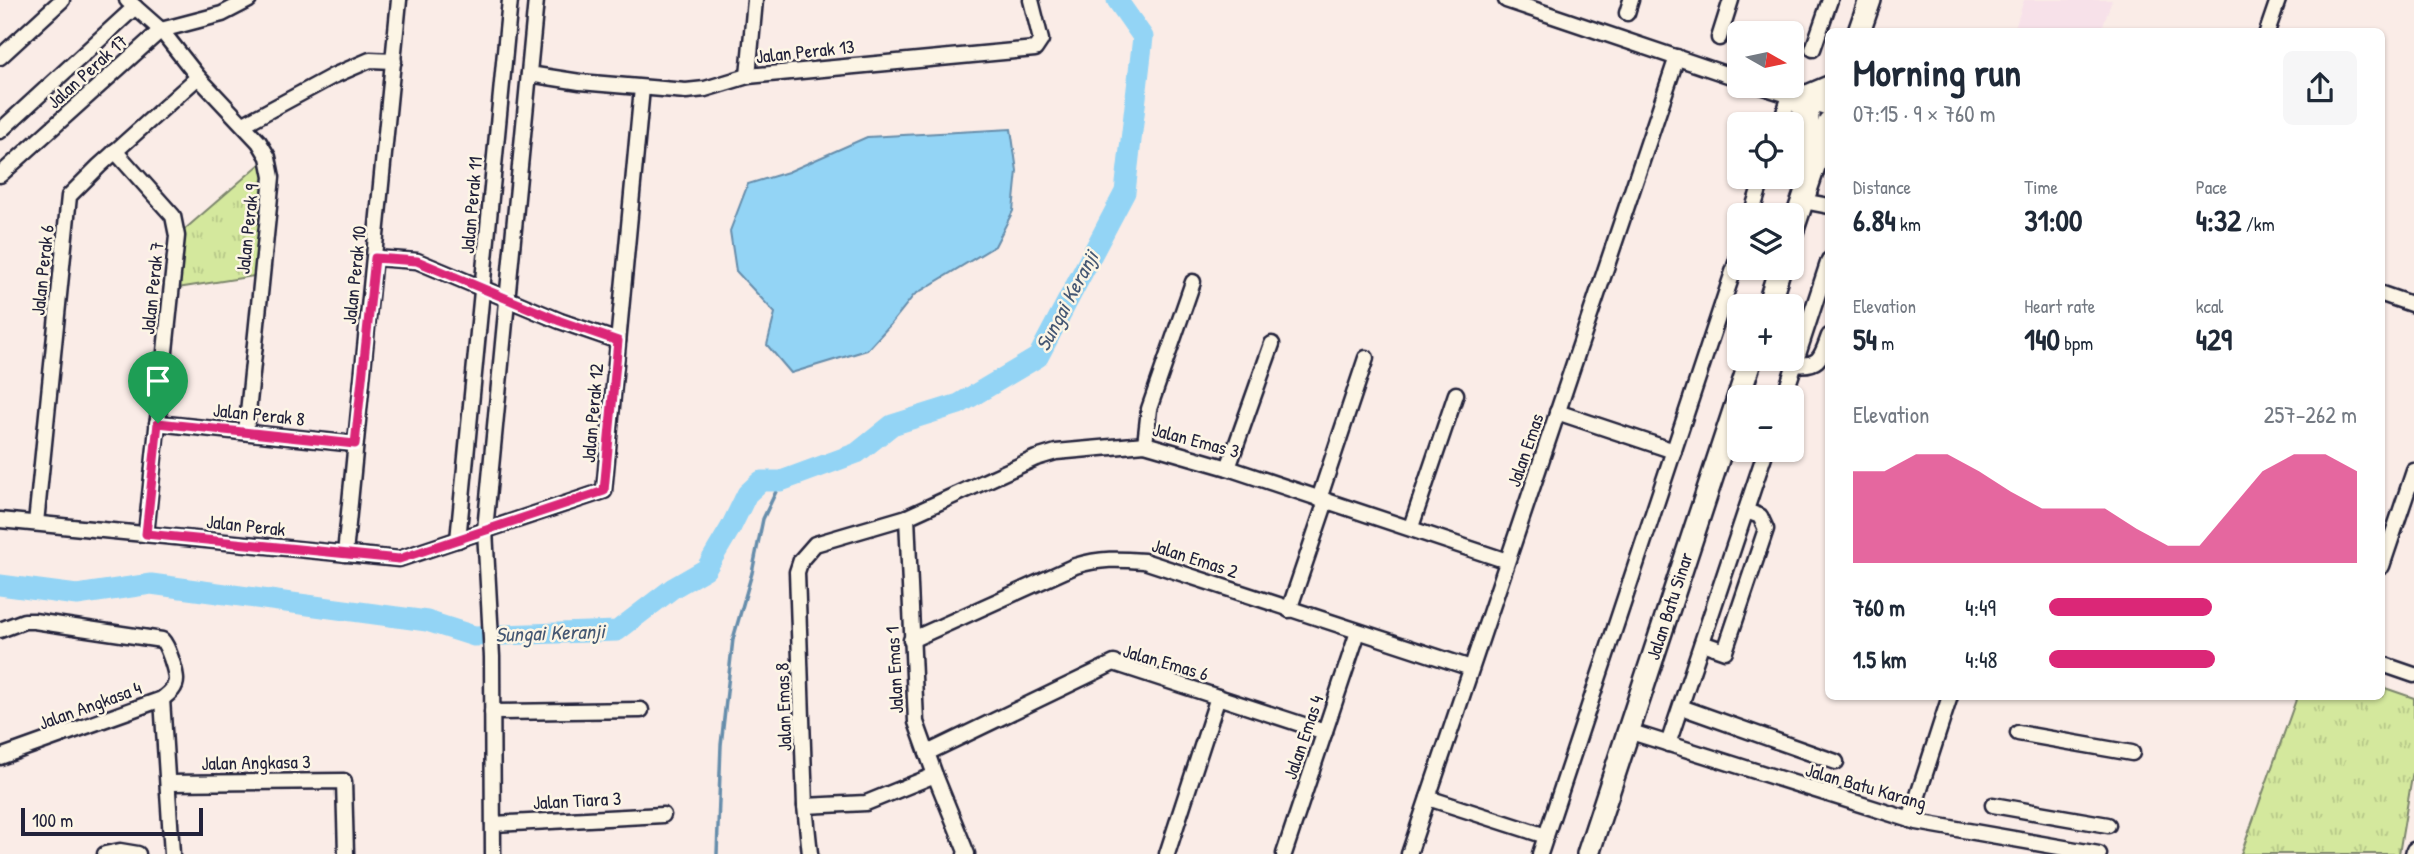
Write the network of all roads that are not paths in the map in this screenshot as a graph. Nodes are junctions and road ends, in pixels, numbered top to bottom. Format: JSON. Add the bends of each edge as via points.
{"nodes":[{"id":1,"x":62,"y":0,"type":"edge"},
{"id":2,"x":249,"y":0,"type":"edge"},
{"id":3,"x":399,"y":0,"type":"edge"},
{"id":4,"x":510,"y":0,"type":"edge"},
{"id":5,"x":536,"y":0,"type":"edge"},
{"id":6,"x":755,"y":0,"type":"edge"},
{"id":7,"x":1031,"y":0,"type":"edge"},
{"id":8,"x":1506,"y":0,"type":"edge"},
{"id":9,"x":1731,"y":0,"type":"edge"},
{"id":10,"x":1830,"y":0,"type":"edge"},
{"id":11,"x":1870,"y":0,"type":"edge"},
{"id":12,"x":2278,"y":0,"type":"edge"},
{"id":13,"x":131,"y":4,"type":"edge"},
{"id":14,"x":1529,"y":4,"type":"edge"},
{"id":15,"x":1860,"y":28,"type":"edge"},
{"id":16,"x":2268,"y":28,"type":"edge"},
{"id":17,"x":161,"y":30,"type":"junction"},
{"id":18,"x":1719,"y":38,"type":"dead end"},
{"id":19,"x":1814,"y":49,"type":"dead end"},
{"id":20,"x":0,"y":57,"type":"edge"},
{"id":21,"x":1677,"y":57,"type":"junction"},
{"id":22,"x":394,"y":61,"type":"junction"},
{"id":23,"x":529,"y":74,"type":"junction"},
{"id":24,"x":1727,"y":74,"type":"edge"},
{"id":25,"x":748,"y":76,"type":"junction"},
{"id":26,"x":198,"y":77,"type":"junction"},
{"id":27,"x":642,"y":88,"type":"junction"},
{"id":28,"x":1825,"y":89,"type":"edge"},
{"id":29,"x":1804,"y":96,"type":"edge"},
{"id":30,"x":1794,"y":98,"type":"edge"},
{"id":31,"x":1796,"y":98,"type":"edge"},
{"id":32,"x":1825,"y":107,"type":"edge"},
{"id":33,"x":244,"y":124,"type":"junction"},
{"id":34,"x":0,"y":131,"type":"edge"},
{"id":35,"x":1824,"y":148,"type":"edge"},
{"id":36,"x":115,"y":151,"type":"junction"},
{"id":37,"x":0,"y":175,"type":"edge"},
{"id":38,"x":1804,"y":195,"type":"junction"},
{"id":39,"x":1801,"y":203,"type":"edge"},
{"id":40,"x":1825,"y":204,"type":"edge"},
{"id":41,"x":375,"y":258,"type":"junction"},
{"id":42,"x":1825,"y":272,"type":"edge"},
{"id":43,"x":1730,"y":280,"type":"edge"},
{"id":44,"x":1193,"y":282,"type":"dead end"},
{"id":45,"x":483,"y":288,"type":"junction"},
{"id":46,"x":2385,"y":295,"type":"edge"},
{"id":47,"x":506,"y":299,"type":"junction"},
{"id":48,"x":2414,"y":305,"type":"edge"},
{"id":49,"x":1804,"y":336,"type":"edge"},
{"id":50,"x":618,"y":341,"type":"junction"},
{"id":51,"x":1272,"y":344,"type":"dead end"},
{"id":52,"x":1825,"y":347,"type":"edge"},
{"id":53,"x":1366,"y":358,"type":"dead end"},
{"id":54,"x":1804,"y":364,"type":"edge"},
{"id":55,"x":1747,"y":371,"type":"edge"},
{"id":56,"x":1456,"y":394,"type":"dead end"},
{"id":57,"x":1558,"y":412,"type":"junction"},
{"id":58,"x":158,"y":423,"type":"junction"},
{"id":59,"x":246,"y":432,"type":"junction"},
{"id":60,"x":355,"y":444,"type":"junction"},
{"id":61,"x":1145,"y":444,"type":"junction"},
{"id":62,"x":1674,"y":451,"type":"junction"},
{"id":63,"x":1762,"y":462,"type":"edge"},
{"id":64,"x":1228,"y":468,"type":"junction"},
{"id":65,"x":2414,"y":471,"type":"edge"},
{"id":66,"x":1323,"y":500,"type":"junction"},
{"id":67,"x":1746,"y":511,"type":"junction"},
{"id":68,"x":907,"y":517,"type":"junction"},
{"id":69,"x":0,"y":520,"type":"edge"},
{"id":70,"x":36,"y":523,"type":"junction"},
{"id":71,"x":1410,"y":527,"type":"junction"},
{"id":72,"x":485,"y":530,"type":"junction"},
{"id":73,"x":146,"y":534,"type":"junction"},
{"id":74,"x":458,"y":540,"type":"junction"},
{"id":75,"x":345,"y":554,"type":"junction"},
{"id":76,"x":2385,"y":557,"type":"edge"},
{"id":77,"x":800,"y":560,"type":"joint"},
{"id":78,"x":1507,"y":561,"type":"junction"},
{"id":79,"x":1289,"y":610,"type":"junction"},
{"id":80,"x":0,"y":630,"type":"edge"},
{"id":81,"x":1358,"y":632,"type":"junction"},
{"id":82,"x":911,"y":640,"type":"junction"},
{"id":83,"x":1702,"y":643,"type":"junction"},
{"id":84,"x":2385,"y":665,"type":"edge"},
{"id":85,"x":1471,"y":668,"type":"junction"},
{"id":86,"x":2414,"y":675,"type":"edge"},
{"id":87,"x":1218,"y":697,"type":"junction"},
{"id":88,"x":162,"y":699,"type":"junction"},
{"id":89,"x":1949,"y":700,"type":"edge"},
{"id":90,"x":1681,"y":707,"type":"junction"},
{"id":91,"x":641,"y":710,"type":"dead end"},
{"id":92,"x":492,"y":712,"type":"junction"},
{"id":93,"x":1628,"y":731,"type":"junction"},
{"id":94,"x":1325,"y":732,"type":"junction"},
{"id":95,"x":2018,"y":733,"type":"dead end"},
{"id":96,"x":1668,"y":744,"type":"junction"},
{"id":97,"x":927,"y":753,"type":"junction"},
{"id":98,"x":2132,"y":753,"type":"dead end"},
{"id":99,"x":0,"y":757,"type":"edge"},
{"id":100,"x":1836,"y":762,"type":"dead end"},
{"id":101,"x":935,"y":775,"type":"junction"},
{"id":102,"x":168,"y":783,"type":"junction"},
{"id":103,"x":1428,"y":798,"type":"junction"},
{"id":104,"x":1993,"y":805,"type":"dead end"},
{"id":105,"x":806,"y":807,"type":"junction"},
{"id":106,"x":663,"y":815,"type":"dead end"},
{"id":107,"x":1910,"y":820,"type":"junction"},
{"id":108,"x":493,"y":824,"type":"junction"},
{"id":109,"x":2108,"y":825,"type":"dead end"},
{"id":110,"x":1546,"y":836,"type":"junction"},
{"id":111,"x":104,"y":854,"type":"edge"},
{"id":112,"x":138,"y":854,"type":"edge"},
{"id":113,"x":172,"y":854,"type":"edge"},
{"id":114,"x":346,"y":854,"type":"edge"},
{"id":115,"x":493,"y":854,"type":"edge"},
{"id":116,"x":810,"y":854,"type":"edge"},
{"id":117,"x":966,"y":854,"type":"edge"},
{"id":118,"x":1167,"y":854,"type":"edge"},
{"id":119,"x":1284,"y":854,"type":"edge"},
{"id":120,"x":1409,"y":854,"type":"edge"},
{"id":121,"x":1540,"y":854,"type":"edge"},
{"id":122,"x":1588,"y":854,"type":"edge"},
{"id":123,"x":2099,"y":854,"type":"edge"}],
"edges":[{"from":1,"to":20,"type":"street"},
{"from":2,"to":17,"type":"street","name":"Jalan Perak 17","via":[[222,14]]},
{"from":3,"to":22,"type":"street","name":"Jalan Perak 10"},
{"from":4,"to":45,"type":"street","name":"Jalan Perak 11"},
{"from":5,"to":23,"type":"street"},
{"from":6,"to":25,"type":"street"},
{"from":7,"to":25,"type":"street","name":"Jalan Perak 13","via":[[1041,40],[1035,49]]},
{"from":8,"to":14,"type":"street"},
{"from":9,"to":18,"type":"street"},
{"from":10,"to":19,"type":"street"},
{"from":11,"to":15,"type":"street"},
{"from":12,"to":16,"type":"street"},
{"from":13,"to":17,"type":"street","name":"Jalan Perak 9"},
{"from":13,"to":34,"type":"street"},
{"from":14,"to":21,"type":"street"},
{"from":17,"to":26,"type":"street","name":"Jalan Perak 9"},
{"from":17,"to":37,"type":"street","name":"Jalan Perak 17"},
{"from":21,"to":24,"type":"street"},
{"from":21,"to":57,"type":"street","name":"Jalan Emas"},
{"from":22,"to":33,"type":"street","via":[[370,60]]},
{"from":22,"to":41,"type":"street","name":"Jalan Perak 10"},
{"from":23,"to":27,"type":"street","name":"Jalan Perak 13"},
{"from":23,"to":47,"type":"street"},
{"from":25,"to":27,"type":"street","name":"Jalan Perak 13","via":[[705,89]]},
{"from":26,"to":33,"type":"street","name":"Jalan Perak 9"},
{"from":26,"to":36,"type":"street","name":"Jalan Perak 6"},
{"from":27,"to":50,"type":"street","name":"Jalan Perak 12"},
{"from":28,"to":29,"type":"street"},
{"from":30,"to":38,"type":"street","via":[[1808,114]]},
{"from":31,"to":32,"type":"street"},
{"from":33,"to":59,"type":"street","name":"Jalan Perak 9","via":[[268,157],[272,177]]},
{"from":35,"to":38,"type":"street"},
{"from":36,"to":58,"type":"street","name":"Jalan Perak 7","via":[[173,216],[177,236]]},
{"from":36,"to":70,"type":"street","name":"Jalan Perak 6","via":[[69,196]]},
{"from":38,"to":39,"type":"street"},
{"from":38,"to":40,"type":"street"},
{"from":41,"to":45,"type":"street","via":[[417,261]]},
{"from":41,"to":60,"type":"street","name":"Jalan Perak 10"},
{"from":42,"to":49,"type":"street"},
{"from":43,"to":62,"type":"street"},
{"from":44,"to":61,"type":"street","via":[[1149,408]]},
{"from":45,"to":47,"type":"street"},
{"from":45,"to":74,"type":"street","name":"Jalan Perak 11"},
{"from":46,"to":48,"type":"street"},
{"from":47,"to":50,"type":"street"},
{"from":47,"to":72,"type":"street"},
{"from":50,"to":72,"type":"street","name":"Jalan Perak 12","via":[[604,491]]},
{"from":51,"to":64,"type":"street"},
{"from":52,"to":54,"type":"street","via":[[1813,364]]},
{"from":53,"to":66,"type":"street"},
{"from":55,"to":93,"type":"street","name":"Jalan Batu Sinar"},
{"from":56,"to":71,"type":"street"},
{"from":57,"to":62,"type":"street"},
{"from":57,"to":78,"type":"street","name":"Jalan Emas"},
{"from":58,"to":59,"type":"street","name":"Jalan Perak 8"},
{"from":58,"to":73,"type":"street","name":"Jalan Perak 7"},
{"from":59,"to":60,"type":"street","name":"Jalan Perak 8"},
{"from":60,"to":75,"type":"street","name":"Jalan Perak 10"},
{"from":61,"to":64,"type":"street","name":"Jalan Emas 3"},
{"from":61,"to":68,"type":"street","name":"Jalan Emas 3","via":[[1036,458]]},
{"from":62,"to":110,"type":"street"},
{"from":63,"to":67,"type":"street"},
{"from":64,"to":66,"type":"street","name":"Jalan Emas 3"},
{"from":65,"to":76,"type":"street"},
{"from":66,"to":71,"type":"street","name":"Jalan Emas 3"},
{"from":66,"to":79,"type":"street"},
{"from":67,"to":83,"type":"street"},
{"from":67,"to":83,"type":"street","via":[[1760,516],[1766,528],[1726,651]]},
{"from":68,"to":77,"type":"street","name":"Jalan Emas 3","via":[[815,544]]},
{"from":68,"to":82,"type":"street","name":"Jalan Emas 1"},
{"from":69,"to":70,"type":"street","name":"Jalan Perak"},
{"from":70,"to":73,"type":"street","name":"Jalan Perak"},
{"from":71,"to":78,"type":"street","name":"Jalan Emas 3"},
{"from":72,"to":74,"type":"street","name":"Jalan Perak"},
{"from":72,"to":92,"type":"street"},
{"from":73,"to":75,"type":"street","name":"Jalan Perak"},
{"from":74,"to":75,"type":"street","name":"Jalan Perak","via":[[399,559]]},
{"from":77,"to":105,"type":"street","name":"Jalan Emas 8"},
{"from":78,"to":85,"type":"street","name":"Jalan Emas"},
{"from":79,"to":81,"type":"street","name":"Jalan Emas 2"},
{"from":79,"to":82,"type":"street","name":"Jalan Emas 2","via":[[1144,561],[1097,559]]},
{"from":80,"to":88,"type":"street","name":"Jalan Angkasa 4","via":[[34,621],[162,640],[176,680],[173,690]]},
{"from":81,"to":85,"type":"street","name":"Jalan Emas 2"},
{"from":81,"to":94,"type":"street","name":"Jalan Emas 4"},
{"from":82,"to":97,"type":"street","name":"Jalan Emas 1","via":[[916,722]]},
{"from":83,"to":90,"type":"street"},
{"from":84,"to":86,"type":"street"},
{"from":85,"to":103,"type":"street","name":"Jalan Emas"},
{"from":87,"to":94,"type":"street","name":"Jalan Emas 6"},
{"from":87,"to":97,"type":"street","name":"Jalan Emas 6","via":[[1114,663]]},
{"from":87,"to":118,"type":"street"},
{"from":88,"to":99,"type":"street","name":"Jalan Angkasa 4"},
{"from":88,"to":102,"type":"street"},
{"from":89,"to":107,"type":"street"},
{"from":90,"to":96,"type":"street"},
{"from":90,"to":100,"type":"street"},
{"from":91,"to":92,"type":"street"},
{"from":92,"to":108,"type":"street"},
{"from":93,"to":96,"type":"street","name":"Jalan Batu Karang"},
{"from":93,"to":122,"type":"street","name":"Jalan Batu Sinar"},
{"from":94,"to":119,"type":"street","name":"Jalan Emas 4"},
{"from":95,"to":98,"type":"street"},
{"from":96,"to":107,"type":"street","name":"Jalan Batu Karang"},
{"from":97,"to":101,"type":"street","name":"Jalan Emas 1"},
{"from":101,"to":105,"type":"street","via":[[866,803]]},
{"from":101,"to":117,"type":"street","name":"Jalan Emas 1"},
{"from":102,"to":113,"type":"street"},
{"from":102,"to":114,"type":"street","name":"Jalan Angkasa 3","via":[[344,780]]},
{"from":103,"to":110,"type":"street"},
{"from":103,"to":120,"type":"street","name":"Jalan Emas"},
{"from":104,"to":109,"type":"street"},
{"from":105,"to":116,"type":"street","name":"Jalan Emas 8"},
{"from":106,"to":108,"type":"street","name":"Jalan Tiara 3"},
{"from":107,"to":123,"type":"street","name":"Jalan Batu Karang"},
{"from":108,"to":115,"type":"street"},
{"from":110,"to":121,"type":"street"},
{"from":111,"to":112,"type":"street"}]}
